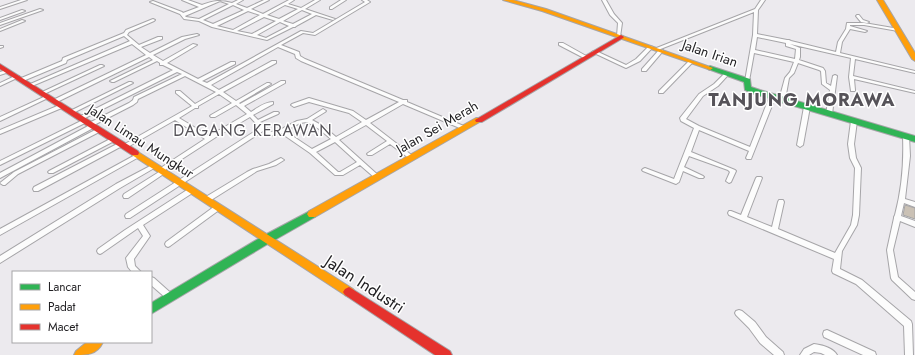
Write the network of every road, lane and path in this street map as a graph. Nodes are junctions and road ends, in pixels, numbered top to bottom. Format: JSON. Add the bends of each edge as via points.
{"nodes":[{"id":1,"x":26,"y":0,"type":"edge"},
{"id":2,"x":156,"y":0,"type":"edge"},
{"id":3,"x":184,"y":0,"type":"edge"},
{"id":4,"x":220,"y":0,"type":"edge"},
{"id":5,"x":241,"y":0,"type":"edge"},
{"id":6,"x":266,"y":0,"type":"edge"},
{"id":7,"x":292,"y":0,"type":"edge"},
{"id":8,"x":318,"y":0,"type":"edge"},
{"id":9,"x":344,"y":0,"type":"edge"},
{"id":10,"x":364,"y":0,"type":"edge"},
{"id":11,"x":506,"y":0,"type":"edge"},
{"id":12,"x":604,"y":0,"type":"edge"},
{"id":13,"x":763,"y":0,"type":"edge"},
{"id":14,"x":880,"y":0,"type":"edge"},
{"id":15,"x":233,"y":4,"type":"junction"},
{"id":16,"x":285,"y":4,"type":"junction"},
{"id":17,"x":203,"y":7,"type":"junction"},
{"id":18,"x":0,"y":8,"type":"edge"},
{"id":19,"x":331,"y":8,"type":"dead end"},
{"id":20,"x":248,"y":9,"type":"junction"},
{"id":21,"x":300,"y":9,"type":"junction"},
{"id":22,"x":41,"y":10,"type":"dead end"},
{"id":23,"x":756,"y":10,"type":"junction"},
{"id":24,"x":23,"y":11,"type":"dead end"},
{"id":25,"x":315,"y":14,"type":"junction"},
{"id":26,"x":183,"y":15,"type":"junction"},
{"id":27,"x":263,"y":15,"type":"junction"},
{"id":28,"x":858,"y":16,"type":"dead end"},
{"id":29,"x":0,"y":19,"type":"edge"},
{"id":30,"x":333,"y":19,"type":"dead end"},
{"id":31,"x":153,"y":20,"type":"dead end"},
{"id":32,"x":200,"y":20,"type":"junction"},
{"id":33,"x":23,"y":21,"type":"dead end"},
{"id":34,"x":279,"y":21,"type":"junction"},
{"id":35,"x":0,"y":24,"type":"edge"},
{"id":36,"x":214,"y":26,"type":"junction"},
{"id":37,"x":294,"y":26,"type":"junction"},
{"id":38,"x":848,"y":27,"type":"junction"},
{"id":39,"x":877,"y":27,"type":"junction"},
{"id":40,"x":0,"y":30,"type":"edge"},
{"id":41,"x":235,"y":30,"type":"junction"},
{"id":42,"x":898,"y":30,"type":"junction"},
{"id":43,"x":865,"y":31,"type":"dead end"},
{"id":44,"x":125,"y":34,"type":"junction"},
{"id":45,"x":198,"y":35,"type":"dead end"},
{"id":46,"x":755,"y":35,"type":"junction"},
{"id":47,"x":252,"y":36,"type":"junction"},
{"id":48,"x":620,"y":36,"type":"junction"},
{"id":49,"x":160,"y":38,"type":"dead end"},
{"id":50,"x":789,"y":41,"type":"junction"},
{"id":51,"x":132,"y":42,"type":"junction"},
{"id":52,"x":561,"y":44,"type":"dead end"},
{"id":53,"x":195,"y":45,"type":"dead end"},
{"id":54,"x":279,"y":46,"type":"junction"},
{"id":55,"x":138,"y":47,"type":"junction"},
{"id":56,"x":656,"y":49,"type":"junction"},
{"id":57,"x":752,"y":50,"type":"junction"},
{"id":58,"x":838,"y":53,"type":"junction"},
{"id":59,"x":590,"y":55,"type":"junction"},
{"id":60,"x":149,"y":56,"type":"junction"},
{"id":61,"x":853,"y":58,"type":"junction"},
{"id":62,"x":915,"y":59,"type":"edge"},
{"id":63,"x":156,"y":60,"type":"junction"},
{"id":64,"x":797,"y":61,"type":"junction"},
{"id":65,"x":274,"y":62,"type":"dead end"},
{"id":66,"x":690,"y":62,"type":"junction"},
{"id":67,"x":233,"y":63,"type":"dead end"},
{"id":68,"x":162,"y":64,"type":"junction"},
{"id":69,"x":102,"y":66,"type":"dead end"},
{"id":70,"x":2,"y":70,"type":"edge"},
{"id":71,"x":177,"y":70,"type":"junction"},
{"id":72,"x":644,"y":70,"type":"dead end"},
{"id":73,"x":915,"y":72,"type":"edge"},
{"id":74,"x":186,"y":74,"type":"junction"},
{"id":75,"x":727,"y":74,"type":"junction"},
{"id":76,"x":834,"y":76,"type":"dead end"},
{"id":77,"x":851,"y":77,"type":"junction"},
{"id":78,"x":19,"y":78,"type":"junction"},
{"id":79,"x":112,"y":81,"type":"dead end"},
{"id":80,"x":198,"y":81,"type":"junction"},
{"id":81,"x":748,"y":81,"type":"junction"},
{"id":82,"x":283,"y":82,"type":"dead end"},
{"id":83,"x":131,"y":83,"type":"dead end"},
{"id":84,"x":269,"y":84,"type":"dead end"},
{"id":85,"x":0,"y":85,"type":"edge"},
{"id":86,"x":30,"y":85,"type":"junction"},
{"id":87,"x":207,"y":85,"type":"junction"},
{"id":88,"x":832,"y":90,"type":"junction"},
{"id":89,"x":853,"y":90,"type":"dead end"},
{"id":90,"x":178,"y":92,"type":"dead end"},
{"id":91,"x":218,"y":92,"type":"junction"},
{"id":92,"x":662,"y":92,"type":"dead end"},
{"id":93,"x":915,"y":92,"type":"edge"},
{"id":94,"x":772,"y":98,"type":"junction"},
{"id":95,"x":52,"y":99,"type":"junction"},
{"id":96,"x":782,"y":100,"type":"junction"},
{"id":97,"x":405,"y":101,"type":"junction"},
{"id":98,"x":271,"y":103,"type":"dead end"},
{"id":99,"x":238,"y":104,"type":"junction"},
{"id":100,"x":294,"y":105,"type":"dead end"},
{"id":101,"x":196,"y":107,"type":"junction"},
{"id":102,"x":806,"y":107,"type":"junction"},
{"id":103,"x":322,"y":111,"type":"dead end"},
{"id":104,"x":71,"y":112,"type":"junction"},
{"id":105,"x":276,"y":113,"type":"dead end"},
{"id":106,"x":251,"y":114,"type":"junction"},
{"id":107,"x":829,"y":114,"type":"junction"},
{"id":108,"x":213,"y":116,"type":"dead end"},
{"id":109,"x":176,"y":118,"type":"junction"},
{"id":110,"x":0,"y":119,"type":"edge"},
{"id":111,"x":308,"y":120,"type":"junction"},
{"id":112,"x":257,"y":122,"type":"junction"},
{"id":113,"x":854,"y":122,"type":"junction"},
{"id":114,"x":367,"y":123,"type":"junction"},
{"id":115,"x":90,"y":124,"type":"junction"},
{"id":116,"x":697,"y":127,"type":"junction"},
{"id":117,"x":464,"y":128,"type":"junction"},
{"id":118,"x":262,"y":129,"type":"junction"},
{"id":119,"x":281,"y":131,"type":"junction"},
{"id":120,"x":0,"y":132,"type":"edge"},
{"id":121,"x":906,"y":136,"type":"junction"},
{"id":122,"x":208,"y":138,"type":"junction"},
{"id":123,"x":915,"y":139,"type":"edge"},
{"id":124,"x":334,"y":140,"type":"junction"},
{"id":125,"x":389,"y":142,"type":"junction"},
{"id":126,"x":120,"y":143,"type":"junction"},
{"id":127,"x":800,"y":145,"type":"dead end"},
{"id":128,"x":752,"y":150,"type":"junction"},
{"id":129,"x":312,"y":152,"type":"junction"},
{"id":130,"x":688,"y":153,"type":"junction"},
{"id":131,"x":370,"y":154,"type":"dead end"},
{"id":132,"x":138,"y":156,"type":"junction"},
{"id":133,"x":412,"y":158,"type":"junction"},
{"id":134,"x":748,"y":158,"type":"dead end"},
{"id":135,"x":281,"y":160,"type":"dead end"},
{"id":136,"x":0,"y":163,"type":"edge"},
{"id":137,"x":360,"y":163,"type":"junction"},
{"id":138,"x":681,"y":168,"type":"junction"},
{"id":139,"x":159,"y":169,"type":"junction"},
{"id":140,"x":646,"y":170,"type":"dead end"},
{"id":141,"x":51,"y":172,"type":"dead end"},
{"id":142,"x":0,"y":176,"type":"edge"},
{"id":143,"x":702,"y":176,"type":"dead end"},
{"id":144,"x":376,"y":177,"type":"junction"},
{"id":145,"x":759,"y":178,"type":"dead end"},
{"id":146,"x":729,"y":181,"type":"dead end"},
{"id":147,"x":180,"y":182,"type":"junction"},
{"id":148,"x":4,"y":183,"type":"dead end"},
{"id":149,"x":36,"y":188,"type":"dead end"},
{"id":150,"x":192,"y":190,"type":"junction"},
{"id":151,"x":126,"y":196,"type":"dead end"},
{"id":152,"x":206,"y":200,"type":"junction"},
{"id":153,"x":902,"y":200,"type":"junction"},
{"id":154,"x":781,"y":202,"type":"dead end"},
{"id":155,"x":915,"y":205,"type":"edge"},
{"id":156,"x":217,"y":208,"type":"junction"},
{"id":157,"x":731,"y":213,"type":"dead end"},
{"id":158,"x":128,"y":216,"type":"dead end"},
{"id":159,"x":897,"y":217,"type":"junction"},
{"id":160,"x":743,"y":218,"type":"junction"},
{"id":161,"x":915,"y":224,"type":"edge"},
{"id":162,"x":140,"y":225,"type":"junction"},
{"id":163,"x":774,"y":231,"type":"junction"},
{"id":164,"x":0,"y":232,"type":"edge"},
{"id":165,"x":267,"y":239,"type":"junction"},
{"id":166,"x":168,"y":244,"type":"dead end"},
{"id":167,"x":100,"y":251,"type":"dead end"},
{"id":168,"x":838,"y":257,"type":"junction"},
{"id":169,"x":0,"y":260,"type":"edge"},
{"id":170,"x":136,"y":271,"type":"edge"},
{"id":171,"x":152,"y":281,"type":"edge"},
{"id":172,"x":170,"y":297,"type":"junction"},
{"id":173,"x":915,"y":297,"type":"edge"},
{"id":174,"x":152,"y":308,"type":"edge"},
{"id":175,"x":739,"y":313,"type":"dead end"},
{"id":176,"x":827,"y":334,"type":"dead end"},
{"id":177,"x":96,"y":343,"type":"edge"},
{"id":178,"x":80,"y":355,"type":"edge"},
{"id":179,"x":446,"y":355,"type":"edge"},
{"id":180,"x":780,"y":355,"type":"edge"},
{"id":181,"x":804,"y":355,"type":"edge"},
{"id":182,"x":833,"y":355,"type":"edge"},
{"id":183,"x":872,"y":355,"type":"edge"},
{"id":184,"x":909,"y":355,"type":"edge"}],
"edges":[{"from":1,"to":18,"type":"street"},
{"from":2,"to":26,"type":"street","via":[[152,2]]},
{"from":3,"to":17,"type":"street"},
{"from":4,"to":15,"type":"street"},
{"from":4,"to":17,"type":"street"},
{"from":5,"to":15,"type":"street"},
{"from":6,"to":20,"type":"street"},
{"from":7,"to":16,"type":"street"},
{"from":8,"to":21,"type":"street"},
{"from":9,"to":19,"type":"street"},
{"from":10,"to":54,"type":"street","via":[[368,2],[314,34],[302,32]]},
{"from":11,"to":48,"type":"street","name":"Jalan Irian"},
{"from":12,"to":48,"type":"street","via":[[620,24]]},
{"from":13,"to":23,"type":"street"},
{"from":14,"to":42,"type":"street"},
{"from":15,"to":20,"type":"street"},
{"from":15,"to":32,"type":"street"},
{"from":16,"to":21,"type":"street"},
{"from":16,"to":27,"type":"street"},
{"from":17,"to":26,"type":"street"},
{"from":20,"to":27,"type":"street"},
{"from":20,"to":36,"type":"street"},
{"from":21,"to":25,"type":"street"},
{"from":21,"to":34,"type":"street"},
{"from":22,"to":35,"type":"street"},
{"from":23,"to":46,"type":"street"},
{"from":23,"to":56,"type":"street"},
{"from":24,"to":29,"type":"street"},
{"from":25,"to":30,"type":"street"},
{"from":25,"to":37,"type":"street"},
{"from":26,"to":32,"type":"street","via":[[185,18]]},
{"from":27,"to":34,"type":"street"},
{"from":27,"to":41,"type":"street"},
{"from":28,"to":39,"type":"street"},
{"from":31,"to":44,"type":"street"},
{"from":32,"to":36,"type":"street"},
{"from":33,"to":40,"type":"street"},
{"from":34,"to":37,"type":"street"},
{"from":34,"to":47,"type":"street"},
{"from":36,"to":41,"type":"street"},
{"from":37,"to":47,"type":"street","via":[[270,39]]},
{"from":38,"to":39,"type":"street","via":[[848,24]]},
{"from":38,"to":43,"type":"street"},
{"from":38,"to":58,"type":"street","via":[[840,40]]},
{"from":39,"to":42,"type":"street"},
{"from":41,"to":47,"type":"street"},
{"from":42,"to":62,"type":"street"},
{"from":44,"to":51,"type":"street"},
{"from":44,"to":78,"type":"street","via":[[65,59],[64,62]]},
{"from":45,"to":60,"type":"street","via":[[184,38]]},
{"from":46,"to":50,"type":"street"},
{"from":46,"to":57,"type":"street"},
{"from":48,"to":56,"type":"street","name":"Jalan Irian"},
{"from":48,"to":59,"type":"street","name":"Jalan Sei Merah"},
{"from":49,"to":55,"type":"street"},
{"from":50,"to":58,"type":"street"},
{"from":50,"to":64,"type":"street","via":[[788,45],[798,48]]},
{"from":51,"to":55,"type":"street"},
{"from":51,"to":86,"type":"street"},
{"from":52,"to":59,"type":"street"},
{"from":53,"to":68,"type":"street"},
{"from":54,"to":87,"type":"street"},
{"from":54,"to":97,"type":"street","via":[[297,53],[303,60]]},
{"from":55,"to":60,"type":"street"},
{"from":56,"to":59,"type":"street","via":[[626,67]]},
{"from":56,"to":66,"type":"street","name":"Jalan Irian"},
{"from":56,"to":72,"type":"street"},
{"from":57,"to":64,"type":"street"},
{"from":57,"to":81,"type":"street"},
{"from":58,"to":61,"type":"street"},
{"from":59,"to":117,"type":"street","name":"Jalan Sei Merah"},
{"from":60,"to":63,"type":"street"},
{"from":60,"to":95,"type":"street"},
{"from":61,"to":73,"type":"street"},
{"from":61,"to":77,"type":"street"},
{"from":63,"to":68,"type":"street"},
{"from":63,"to":79,"type":"street"},
{"from":64,"to":88,"type":"street","via":[[822,69],[824,84]]},
{"from":64,"to":96,"type":"street","via":[[787,78]]},
{"from":65,"to":91,"type":"street"},
{"from":66,"to":75,"type":"street","name":"Jalan Irian"},
{"from":66,"to":92,"type":"street"},
{"from":67,"to":80,"type":"street"},
{"from":68,"to":71,"type":"street"},
{"from":69,"to":95,"type":"street"},
{"from":70,"to":78,"type":"street","name":"Jalan Limau Mungkur"},
{"from":71,"to":74,"type":"street"},
{"from":71,"to":115,"type":"street"},
{"from":74,"to":80,"type":"street"},
{"from":74,"to":115,"type":"street"},
{"from":75,"to":81,"type":"street","name":"Jalan Irian"},
{"from":75,"to":116,"type":"street","via":[[713,88],[701,95],[683,118]]},
{"from":76,"to":88,"type":"street"},
{"from":77,"to":89,"type":"street"},
{"from":77,"to":93,"type":"street"},
{"from":78,"to":85,"type":"street"},
{"from":78,"to":86,"type":"street","name":"Jalan Limau Mungkur"},
{"from":80,"to":87,"type":"street"},
{"from":81,"to":94,"type":"street","name":"Jalan Irian","via":[[747,86],[750,89]]},
{"from":82,"to":99,"type":"street"},
{"from":83,"to":104,"type":"street"},
{"from":84,"to":99,"type":"street"},
{"from":86,"to":95,"type":"street","name":"Jalan Limau Mungkur"},
{"from":87,"to":91,"type":"street"},
{"from":88,"to":107,"type":"street"},
{"from":90,"to":101,"type":"street"},
{"from":91,"to":99,"type":"street"},
{"from":91,"to":101,"type":"street"},
{"from":94,"to":96,"type":"street","name":"Jalan Irian"},
{"from":94,"to":128,"type":"street"},
{"from":95,"to":104,"type":"street","name":"Jalan Limau Mungkur"},
{"from":95,"to":110,"type":"street"},
{"from":95,"to":120,"type":"street"},
{"from":96,"to":102,"type":"street","name":"Jalan Irian"},
{"from":97,"to":114,"type":"street"},
{"from":97,"to":117,"type":"street"},
{"from":98,"to":106,"type":"street"},
{"from":99,"to":106,"type":"street"},
{"from":99,"to":108,"type":"street"},
{"from":100,"to":114,"type":"street","via":[[309,100],[351,112]]},
{"from":101,"to":109,"type":"street"},
{"from":102,"to":107,"type":"street","name":"Jalan Irian"},
{"from":102,"to":127,"type":"street"},
{"from":103,"to":111,"type":"street"},
{"from":104,"to":115,"type":"street","name":"Jalan Limau Mungkur"},
{"from":105,"to":112,"type":"street"},
{"from":106,"to":112,"type":"street"},
{"from":106,"to":122,"type":"street"},
{"from":107,"to":113,"type":"street","name":"Jalan Irian"},
{"from":109,"to":122,"type":"street"},
{"from":109,"to":126,"type":"street"},
{"from":111,"to":119,"type":"street"},
{"from":111,"to":124,"type":"street"},
{"from":112,"to":118,"type":"street"},
{"from":113,"to":121,"type":"street","name":"Jalan Irian"},
{"from":113,"to":168,"type":"street","via":[[851,144],[858,168],[856,215],[854,225],[844,240]]},
{"from":114,"to":124,"type":"street"},
{"from":114,"to":125,"type":"street"},
{"from":115,"to":126,"type":"street","name":"Jalan Limau Mungkur"},
{"from":115,"to":136,"type":"street"},
{"from":115,"to":142,"type":"street"},
{"from":115,"to":148,"type":"street"},
{"from":116,"to":128,"type":"street"},
{"from":116,"to":130,"type":"street"},
{"from":117,"to":133,"type":"street","name":"Jalan Sei Merah"},
{"from":118,"to":119,"type":"street","via":[[270,134]]},
{"from":118,"to":147,"type":"street"},
{"from":119,"to":129,"type":"street"},
{"from":121,"to":123,"type":"street","name":"Jalan Irian"},
{"from":121,"to":153,"type":"street","via":[[907,156]]},
{"from":122,"to":139,"type":"street"},
{"from":124,"to":129,"type":"street"},
{"from":124,"to":137,"type":"street"},
{"from":125,"to":131,"type":"street"},
{"from":125,"to":133,"type":"street"},
{"from":126,"to":132,"type":"street","name":"Jalan Limau Mungkur"},
{"from":126,"to":141,"type":"street"},
{"from":126,"to":149,"type":"street"},
{"from":128,"to":134,"type":"street"},
{"from":129,"to":137,"type":"street","via":[[340,174]]},
{"from":130,"to":138,"type":"street"},
{"from":130,"to":146,"type":"street","via":[[732,170]]},
{"from":132,"to":139,"type":"street","name":"Jalan Limau Mungkur"},
{"from":132,"to":164,"type":"street"},
{"from":133,"to":144,"type":"street","name":"Jalan Sei Merah"},
{"from":135,"to":152,"type":"street","via":[[271,167],[260,168],[248,174]]},
{"from":137,"to":144,"type":"street"},
{"from":138,"to":140,"type":"street","via":[[676,182]]},
{"from":138,"to":143,"type":"street"},
{"from":139,"to":147,"type":"street","name":"Jalan Limau Mungkur"},
{"from":139,"to":151,"type":"street"},
{"from":139,"to":169,"type":"street","via":[[118,186]]},
{"from":144,"to":165,"type":"street","name":"Jalan Sei Merah"},
{"from":145,"to":160,"type":"street"},
{"from":147,"to":150,"type":"street","name":"Jalan Limau Mungkur"},
{"from":147,"to":158,"type":"street"},
{"from":150,"to":152,"type":"street","name":"Jalan Limau Mungkur"},
{"from":150,"to":162,"type":"street"},
{"from":152,"to":156,"type":"street","name":"Jalan Limau Mungkur"},
{"from":153,"to":155,"type":"street"},
{"from":153,"to":159,"type":"street"},
{"from":154,"to":163,"type":"street"},
{"from":156,"to":165,"type":"street","name":"Jalan Limau Mungkur"},
{"from":156,"to":166,"type":"street"},
{"from":157,"to":160,"type":"street"},
{"from":159,"to":161,"type":"street"},
{"from":159,"to":173,"type":"street","via":[[890,250],[893,272],[900,284]]},
{"from":160,"to":163,"type":"street"},
{"from":162,"to":167,"type":"street"},
{"from":162,"to":170,"type":"street","via":[[147,236],[130,258]]},
{"from":163,"to":168,"type":"street"},
{"from":165,"to":172,"type":"street","name":"Jalan Sei Merah"},
{"from":165,"to":179,"type":"street","name":"Jalan Industri"},
{"from":168,"to":184,"type":"street","via":[[836,270],[859,282],[908,324]]},
{"from":171,"to":172,"type":"street"},
{"from":172,"to":174,"type":"street","name":"Jalan Sei Merah"},
{"from":175,"to":180,"type":"street"},
{"from":176,"to":183,"type":"street"},
{"from":177,"to":178,"type":"street"},
{"from":181,"to":182,"type":"street","via":[[807,350],[816,348]]}]}
